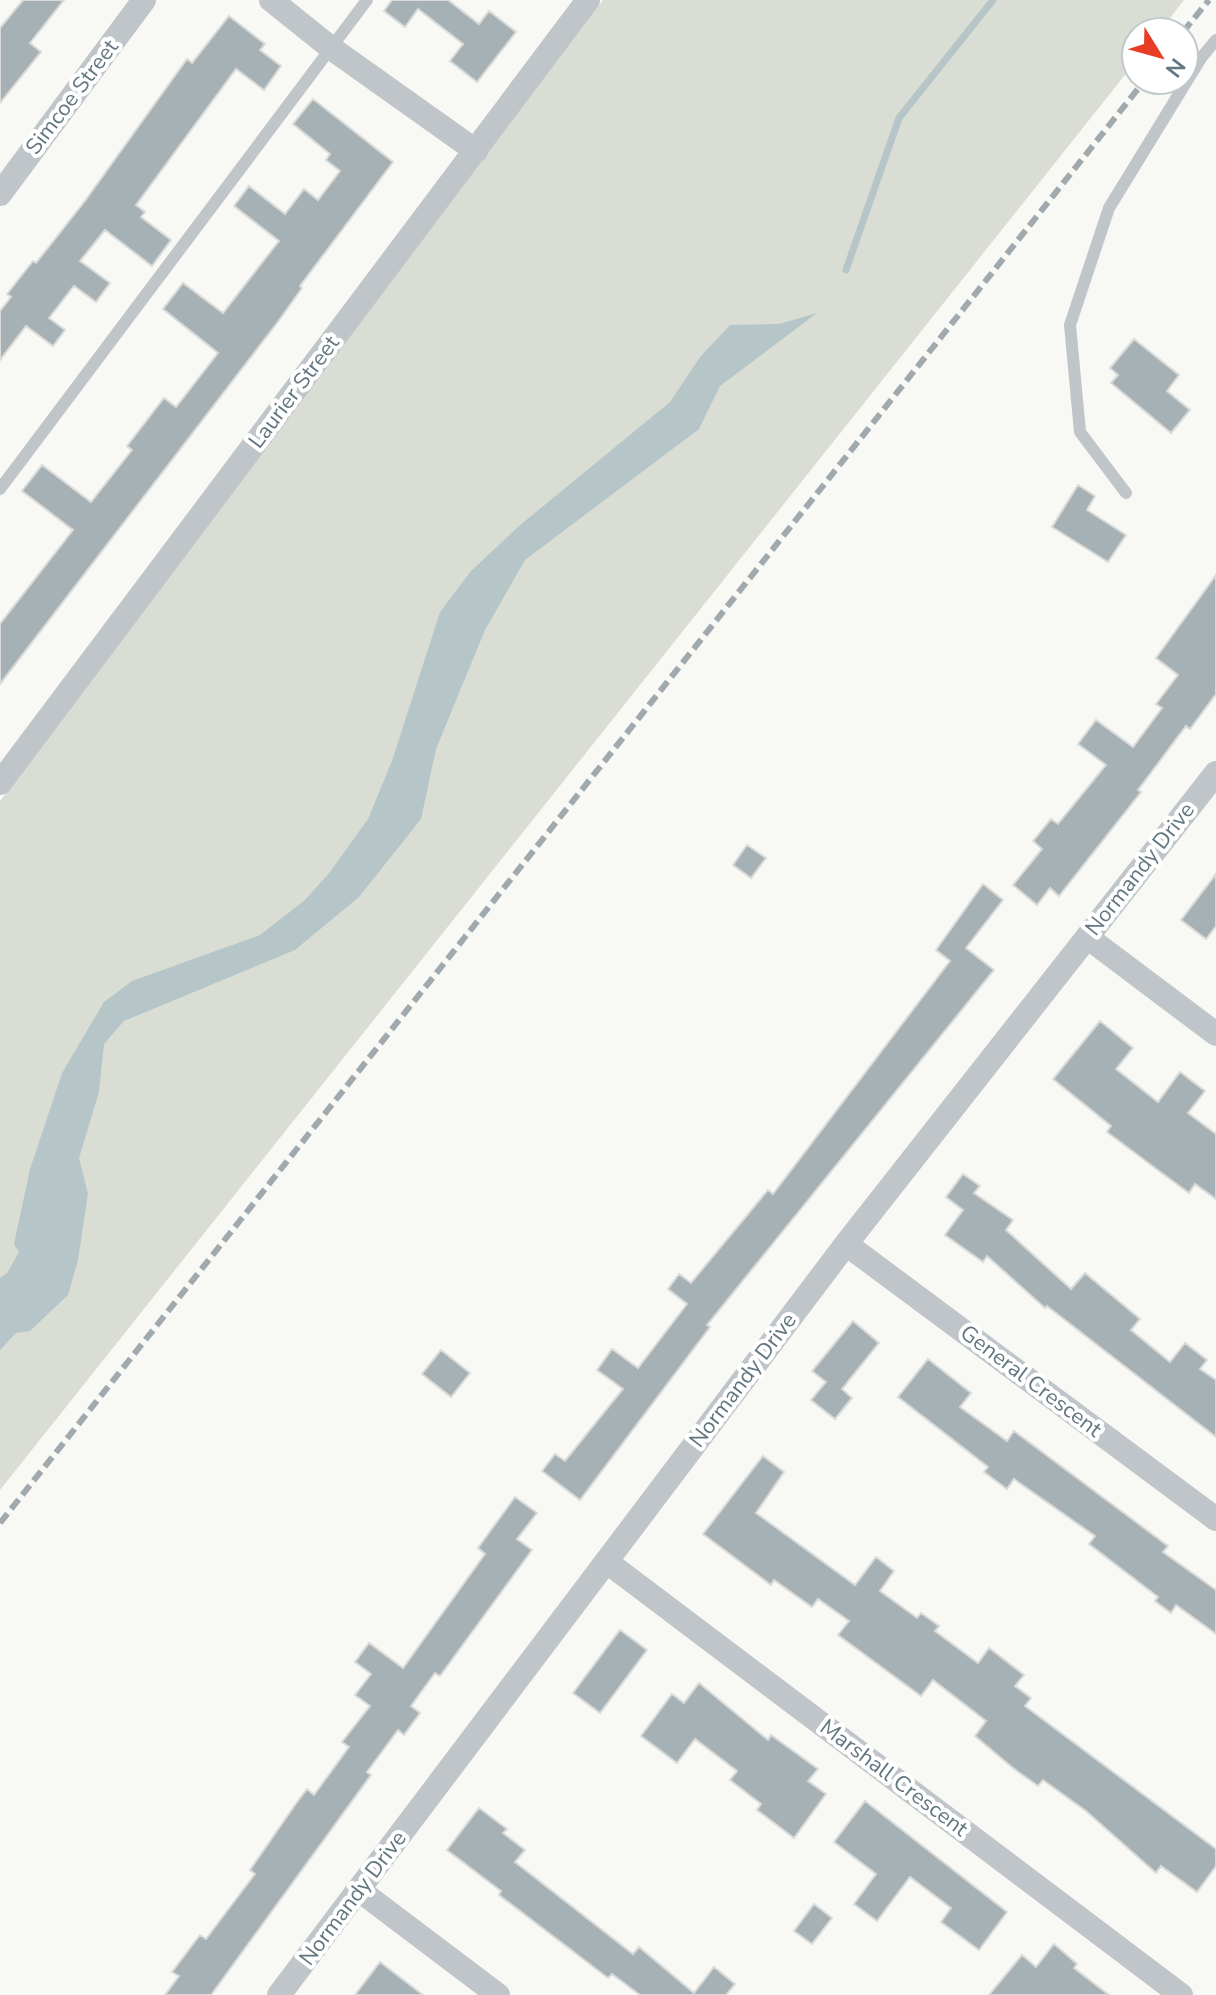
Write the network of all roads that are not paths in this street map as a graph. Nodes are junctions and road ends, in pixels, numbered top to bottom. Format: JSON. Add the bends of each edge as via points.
{"nodes":[{"id":1,"x":144,"y":0,"type":"edge"},
{"id":2,"x":271,"y":0,"type":"edge"},
{"id":3,"x":367,"y":0,"type":"edge"},
{"id":4,"x":588,"y":0,"type":"edge"},
{"id":5,"x":1216,"y":40,"type":"edge"},
{"id":6,"x":331,"y":48,"type":"junction"},
{"id":7,"x":476,"y":151,"type":"junction"},
{"id":8,"x":0,"y":194,"type":"edge"},
{"id":9,"x":0,"y":489,"type":"edge"},
{"id":10,"x":1126,"y":493,"type":"dead end"},
{"id":11,"x":1216,"y":773,"type":"edge"},
{"id":12,"x":0,"y":783,"type":"edge"},
{"id":13,"x":1087,"y":937,"type":"junction"},
{"id":14,"x":1216,"y":1034,"type":"edge"},
{"id":15,"x":846,"y":1244,"type":"junction"},
{"id":16,"x":1216,"y":1519,"type":"edge"},
{"id":17,"x":607,"y":1562,"type":"junction"},
{"id":18,"x":359,"y":1890,"type":"junction"},
{"id":19,"x":279,"y":1995,"type":"edge"},
{"id":20,"x":498,"y":1995,"type":"edge"},
{"id":21,"x":1181,"y":1995,"type":"edge"}],
"edges":[{"from":1,"to":8,"type":"street","name":"Simcoe Street"},
{"from":2,"to":6,"type":"street"},
{"from":3,"to":6,"type":"lane"},
{"from":4,"to":7,"type":"street","name":"Laurier Street"},
{"from":5,"to":10,"type":"lane","via":[[1109,208],[1070,325],[1080,432]]},
{"from":6,"to":7,"type":"street"},
{"from":6,"to":9,"type":"lane"},
{"from":7,"to":12,"type":"street","name":"Laurier Street"},
{"from":11,"to":13,"type":"street","name":"Normandy Drive"},
{"from":13,"to":14,"type":"street"},
{"from":13,"to":15,"type":"street","name":"Normandy Drive"},
{"from":15,"to":16,"type":"street","name":"General Crescent"},
{"from":15,"to":17,"type":"street","name":"Normandy Drive"},
{"from":17,"to":18,"type":"street","name":"Normandy Drive"},
{"from":17,"to":21,"type":"street","name":"Marshall Crescent"},
{"from":18,"to":19,"type":"street","name":"Normandy Drive"},
{"from":18,"to":20,"type":"street"}]}
